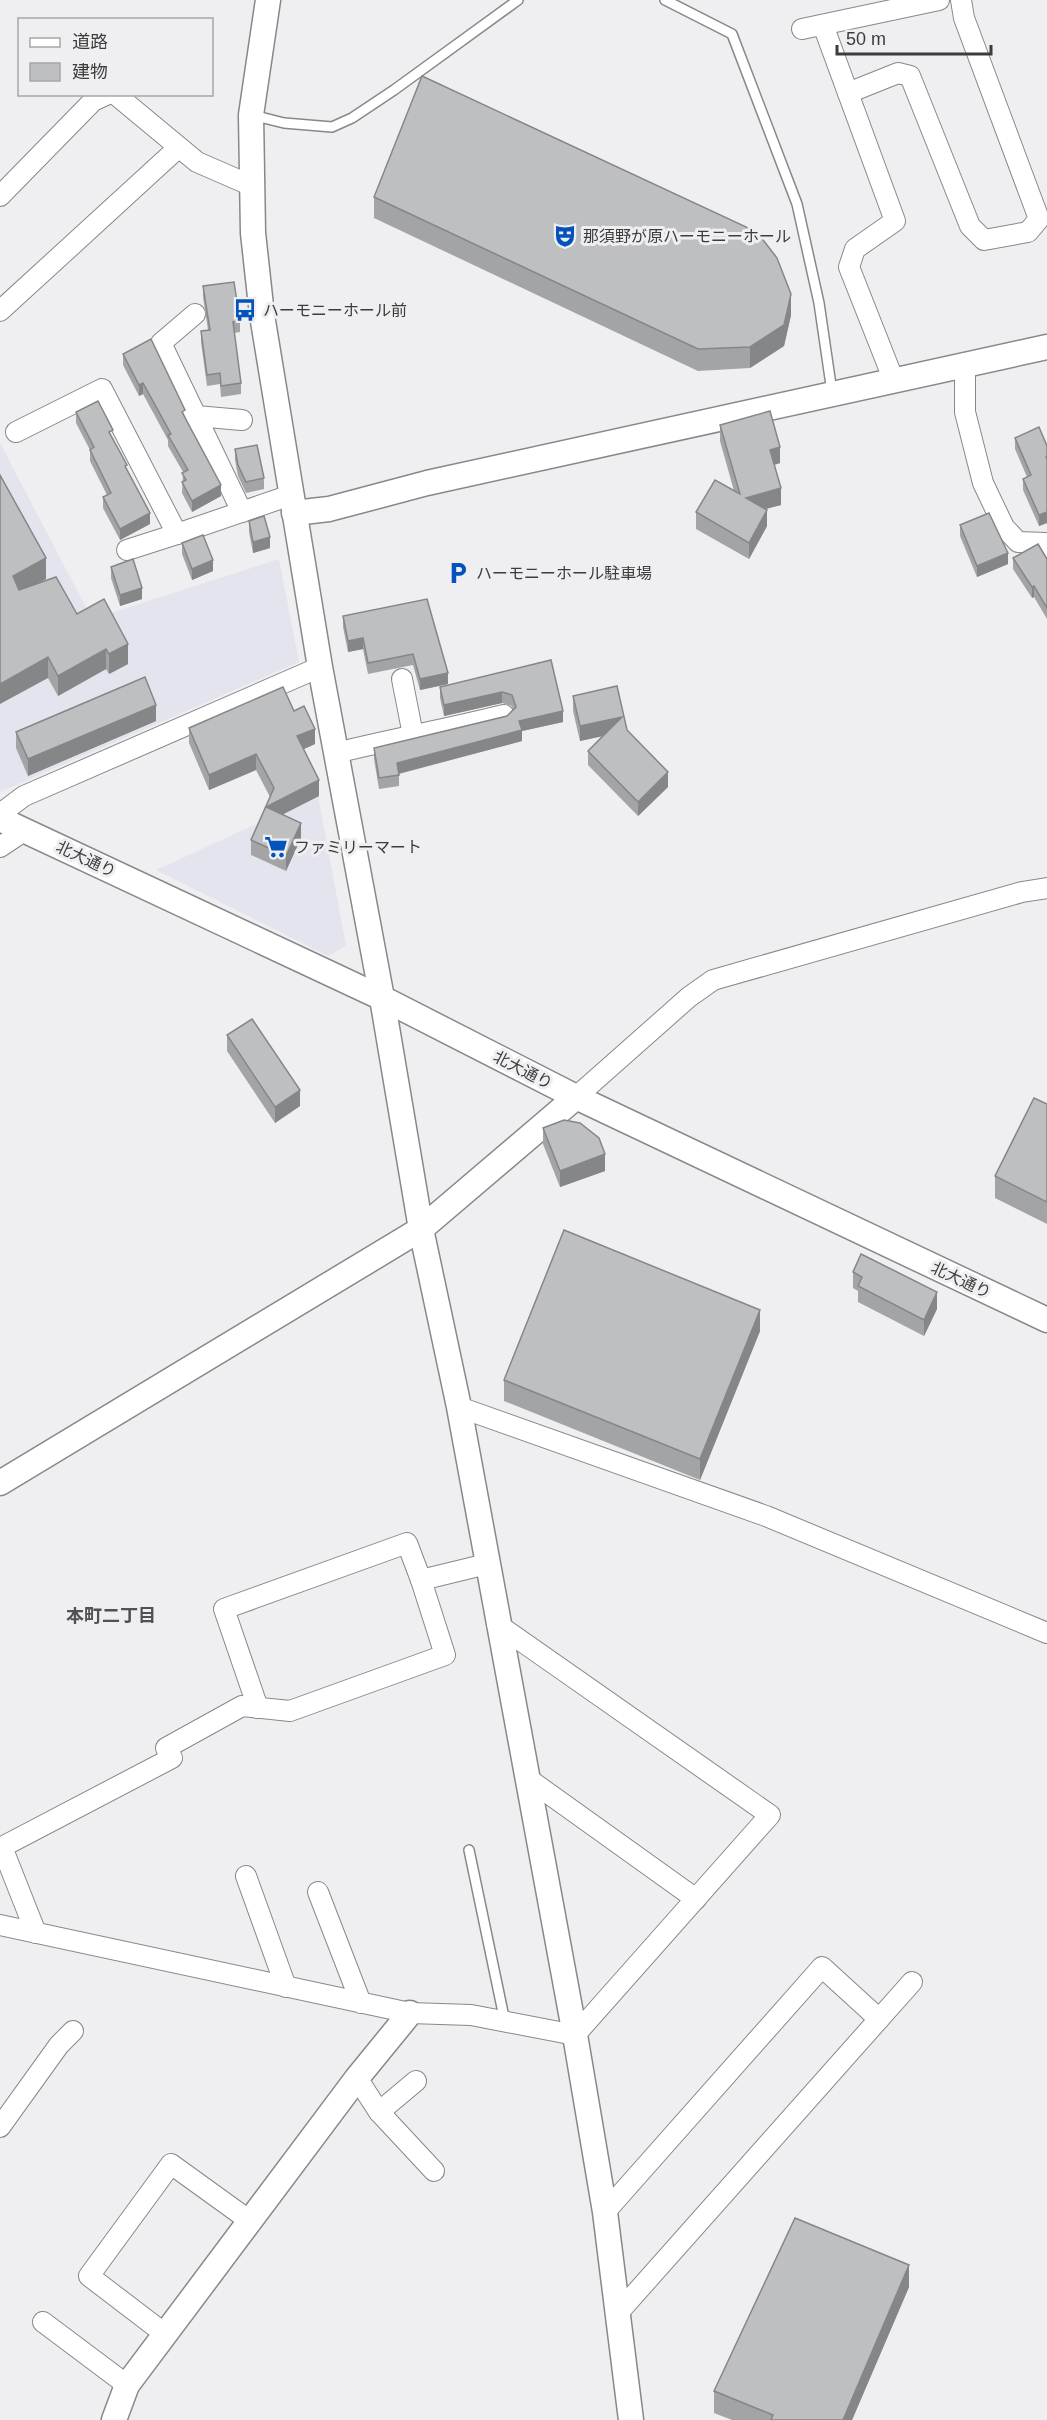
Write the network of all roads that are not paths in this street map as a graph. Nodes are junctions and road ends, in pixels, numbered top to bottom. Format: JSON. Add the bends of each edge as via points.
{"nodes":[{"id":1,"x":268,"y":0,"type":"edge"},
{"id":2,"x":518,"y":0,"type":"edge"},
{"id":3,"x":664,"y":0,"type":"edge"},
{"id":4,"x":939,"y":0,"type":"edge"},
{"id":5,"x":961,"y":0,"type":"edge"},
{"id":6,"x":849,"y":8,"type":"edge"},
{"id":7,"x":823,"y":25,"type":"junction"},
{"id":8,"x":802,"y":29,"type":"dead end"},
{"id":9,"x":848,"y":93,"type":"junction"},
{"id":10,"x":104,"y":96,"type":"edge"},
{"id":11,"x":117,"y":96,"type":"edge"},
{"id":12,"x":251,"y":115,"type":"junction"},
{"id":13,"x":178,"y":148,"type":"junction"},
{"id":14,"x":250,"y":185,"type":"junction"},
{"id":15,"x":0,"y":196,"type":"edge"},
{"id":16,"x":0,"y":311,"type":"edge"},
{"id":17,"x":195,"y":314,"type":"dead end"},
{"id":18,"x":1047,"y":347,"type":"edge"},
{"id":19,"x":965,"y":363,"type":"junction"},
{"id":20,"x":894,"y":381,"type":"junction"},
{"id":21,"x":832,"y":394,"type":"junction"},
{"id":22,"x":196,"y":416,"type":"junction"},
{"id":23,"x":242,"y":420,"type":"dead end"},
{"id":24,"x":16,"y":432,"type":"dead end"},
{"id":25,"x":292,"y":504,"type":"junction"},
{"id":26,"x":242,"y":512,"type":"junction"},
{"id":27,"x":177,"y":534,"type":"junction"},
{"id":28,"x":1047,"y":547,"type":"edge"},
{"id":29,"x":127,"y":550,"type":"dead end"},
{"id":30,"x":320,"y":667,"type":"junction"},
{"id":31,"x":402,"y":679,"type":"dead end"},
{"id":32,"x":504,"y":715,"type":"edge"},
{"id":33,"x":413,"y":735,"type":"junction"},
{"id":34,"x":336,"y":753,"type":"junction"},
{"id":35,"x":0,"y":813,"type":"edge"},
{"id":36,"x":0,"y":819,"type":"edge"},
{"id":37,"x":24,"y":831,"type":"junction"},
{"id":38,"x":0,"y":847,"type":"edge"},
{"id":39,"x":1047,"y":888,"type":"edge"},
{"id":40,"x":382,"y":998,"type":"junction"},
{"id":41,"x":576,"y":1097,"type":"junction"},
{"id":42,"x":421,"y":1229,"type":"junction"},
{"id":43,"x":1047,"y":1320,"type":"edge"},
{"id":44,"x":459,"y":1407,"type":"junction"},
{"id":45,"x":0,"y":1483,"type":"edge"},
{"id":46,"x":487,"y":1564,"type":"junction"},
{"id":47,"x":421,"y":1580,"type":"junction"},
{"id":48,"x":497,"y":1624,"type":"junction"},
{"id":49,"x":1047,"y":1633,"type":"edge"},
{"id":50,"x":258,"y":1708,"type":"junction"},
{"id":51,"x":527,"y":1778,"type":"junction"},
{"id":52,"x":469,"y":1850,"type":"dead end"},
{"id":53,"x":246,"y":1876,"type":"dead end"},
{"id":54,"x":318,"y":1892,"type":"dead end"},
{"id":55,"x":696,"y":1899,"type":"junction"},
{"id":56,"x":0,"y":1925,"type":"edge"},
{"id":57,"x":36,"y":1933,"type":"junction"},
{"id":58,"x":912,"y":1982,"type":"dead end"},
{"id":59,"x":286,"y":1987,"type":"junction"},
{"id":60,"x":361,"y":2003,"type":"junction"},
{"id":61,"x":410,"y":2013,"type":"junction"},
{"id":62,"x":879,"y":2019,"type":"junction"},
{"id":63,"x":505,"y":2022,"type":"junction"},
{"id":64,"x":73,"y":2031,"type":"dead end"},
{"id":65,"x":576,"y":2035,"type":"junction"},
{"id":66,"x":357,"y":2078,"type":"junction"},
{"id":67,"x":416,"y":2081,"type":"dead end"},
{"id":68,"x":379,"y":2112,"type":"junction"},
{"id":69,"x":0,"y":2127,"type":"edge"},
{"id":70,"x":434,"y":2171,"type":"dead end"},
{"id":71,"x":605,"y":2212,"type":"junction"},
{"id":72,"x":250,"y":2221,"type":"junction"},
{"id":73,"x":618,"y":2313,"type":"junction"},
{"id":74,"x":42,"y":2322,"type":"dead end"},
{"id":75,"x":165,"y":2334,"type":"junction"},
{"id":76,"x":127,"y":2385,"type":"junction"},
{"id":77,"x":114,"y":2420,"type":"edge"},
{"id":78,"x":631,"y":2420,"type":"edge"}],
"edges":[{"from":1,"to":12,"type":"street"},
{"from":2,"to":12,"type":"lane","via":[[394,90],[332,127],[284,123]]},
{"from":3,"to":21,"type":"lane","via":[[732,34],[797,204],[819,303]]},
{"from":4,"to":6,"type":"street"},
{"from":5,"to":9,"type":"street","via":[[964,18],[1039,219],[1028,232],[984,240],[970,226],[910,76],[898,73]]},
{"from":6,"to":7,"type":"street"},
{"from":7,"to":8,"type":"street"},
{"from":7,"to":9,"type":"street"},
{"from":9,"to":20,"type":"street","via":[[895,221],[855,249],[849,267]]},
{"from":10,"to":15,"type":"street","via":[[93,101]]},
{"from":11,"to":13,"type":"street"},
{"from":12,"to":14,"type":"street"},
{"from":13,"to":14,"type":"street"},
{"from":13,"to":16,"type":"street"},
{"from":14,"to":25,"type":"street","via":[[260,303]]},
{"from":17,"to":22,"type":"street","via":[[161,343]]},
{"from":18,"to":19,"type":"street"},
{"from":19,"to":20,"type":"street"},
{"from":19,"to":28,"type":"street","via":[[964,412],[983,483],[1004,527],[1018,542],[1045,543]]},
{"from":20,"to":21,"type":"street"},
{"from":21,"to":25,"type":"street","via":[[427,483],[330,509]]},
{"from":22,"to":23,"type":"street"},
{"from":22,"to":26,"type":"street"},
{"from":24,"to":27,"type":"street","via":[[102,389]]},
{"from":25,"to":26,"type":"street"},
{"from":25,"to":30,"type":"street"},
{"from":26,"to":27,"type":"street"},
{"from":27,"to":29,"type":"street"},
{"from":30,"to":34,"type":"street"},
{"from":30,"to":35,"type":"street","via":[[24,796]]},
{"from":31,"to":33,"type":"street"},
{"from":32,"to":33,"type":"street"},
{"from":33,"to":34,"type":"street"},
{"from":34,"to":40,"type":"street"},
{"from":36,"to":37,"type":"street","name":"北大通り"},
{"from":37,"to":38,"type":"street"},
{"from":37,"to":40,"type":"street","name":"北大通り"},
{"from":39,"to":41,"type":"street","via":[[712,980]]},
{"from":40,"to":41,"type":"street","name":"北大通り"},
{"from":40,"to":42,"type":"street"},
{"from":41,"to":42,"type":"street"},
{"from":41,"to":43,"type":"street","name":"北大通り"},
{"from":42,"to":44,"type":"street"},
{"from":42,"to":45,"type":"street"},
{"from":44,"to":46,"type":"street"},
{"from":44,"to":49,"type":"street","via":[[766,1516]]},
{"from":46,"to":47,"type":"street"},
{"from":46,"to":48,"type":"street"},
{"from":47,"to":50,"type":"street","via":[[445,1655],[290,1711]]},
{"from":47,"to":50,"type":"street","via":[[407,1543],[224,1609]]},
{"from":48,"to":51,"type":"street"},
{"from":48,"to":55,"type":"street","via":[[770,1815]]},
{"from":50,"to":57,"type":"street","via":[[242,1706],[166,1748],[172,1758],[2,1847]]},
{"from":51,"to":55,"type":"street"},
{"from":51,"to":65,"type":"street"},
{"from":52,"to":63,"type":"lane"},
{"from":53,"to":59,"type":"street"},
{"from":54,"to":60,"type":"street"},
{"from":55,"to":65,"type":"street"},
{"from":56,"to":57,"type":"street"},
{"from":57,"to":59,"type":"street"},
{"from":58,"to":62,"type":"street"},
{"from":59,"to":60,"type":"street"},
{"from":60,"to":61,"type":"street"},
{"from":61,"to":63,"type":"street","via":[[471,2015]]},
{"from":61,"to":66,"type":"street"},
{"from":62,"to":71,"type":"street","via":[[822,1967]]},
{"from":62,"to":73,"type":"street"},
{"from":63,"to":65,"type":"street"},
{"from":64,"to":69,"type":"street"},
{"from":65,"to":71,"type":"street"},
{"from":66,"to":68,"type":"street"},
{"from":66,"to":72,"type":"street"},
{"from":67,"to":68,"type":"street"},
{"from":68,"to":70,"type":"street"},
{"from":71,"to":73,"type":"street"},
{"from":72,"to":75,"type":"street"},
{"from":72,"to":75,"type":"street","via":[[171,2164],[89,2276]]},
{"from":73,"to":78,"type":"street"},
{"from":74,"to":76,"type":"street"},
{"from":75,"to":76,"type":"street"},
{"from":76,"to":77,"type":"street"}]}
